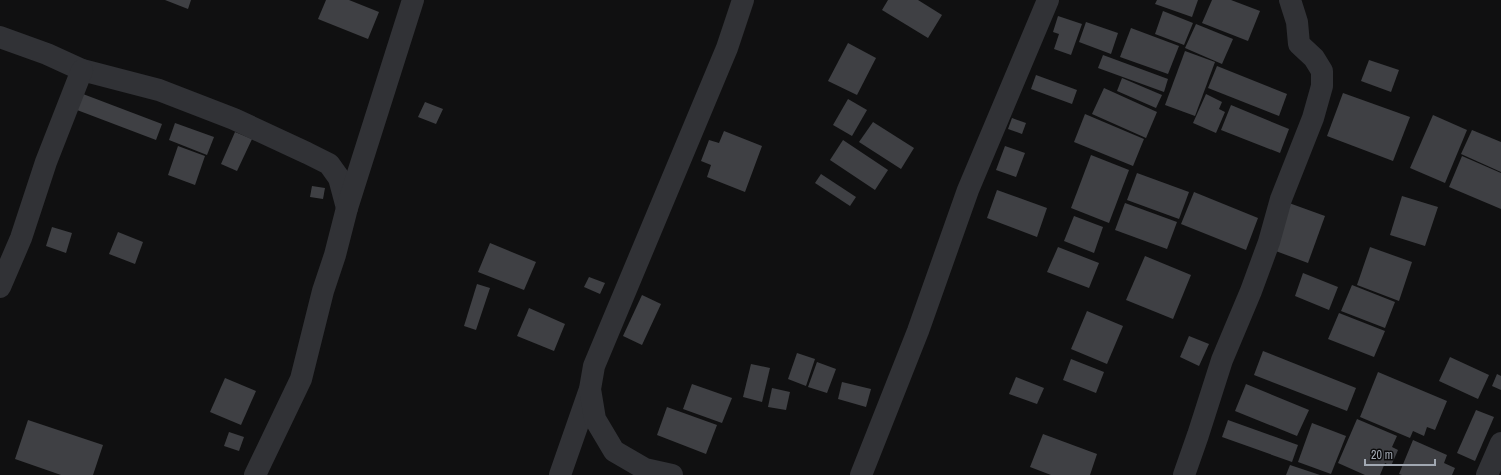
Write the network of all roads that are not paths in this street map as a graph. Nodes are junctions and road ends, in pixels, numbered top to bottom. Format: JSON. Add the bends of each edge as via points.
{"nodes":[{"id":1,"x":413,"y":0,"type":"edge"},
{"id":2,"x":743,"y":0,"type":"edge"},
{"id":3,"x":1048,"y":0,"type":"edge"},
{"id":4,"x":1290,"y":0,"type":"edge"},
{"id":5,"x":0,"y":36,"type":"edge"},
{"id":6,"x":82,"y":70,"type":"junction"},
{"id":7,"x":347,"y":208,"type":"junction"},
{"id":8,"x":0,"y":287,"type":"edge"},
{"id":9,"x":590,"y":389,"type":"junction"},
{"id":10,"x":1501,"y":443,"type":"edge"},
{"id":11,"x":255,"y":475,"type":"edge"},
{"id":12,"x":560,"y":475,"type":"edge"},
{"id":13,"x":672,"y":475,"type":"edge"},
{"id":14,"x":861,"y":475,"type":"edge"},
{"id":15,"x":1184,"y":475,"type":"edge"},
{"id":16,"x":1487,"y":475,"type":"edge"}],
"edges":[{"from":1,"to":7,"type":"street"},
{"from":2,"to":9,"type":"street","via":[[727,48],[594,366]]},
{"from":3,"to":14,"type":"street","via":[[968,190],[918,331]]},
{"from":4,"to":15,"type":"street","via":[[1297,22],[1299,44],[1314,58],[1322,71],[1322,86],[1313,118],[1281,199],[1270,242],[1222,360]]},
{"from":5,"to":6,"type":"street"},
{"from":6,"to":7,"type":"street","via":[[159,90],[234,118],[329,164],[339,178]]},
{"from":6,"to":8,"type":"street","via":[[46,162],[21,238]]},
{"from":7,"to":11,"type":"street","via":[[301,379]]},
{"from":9,"to":12,"type":"street"},
{"from":9,"to":13,"type":"street","via":[[595,419],[614,451],[645,469]]},
{"from":10,"to":16,"type":"street"}]}
